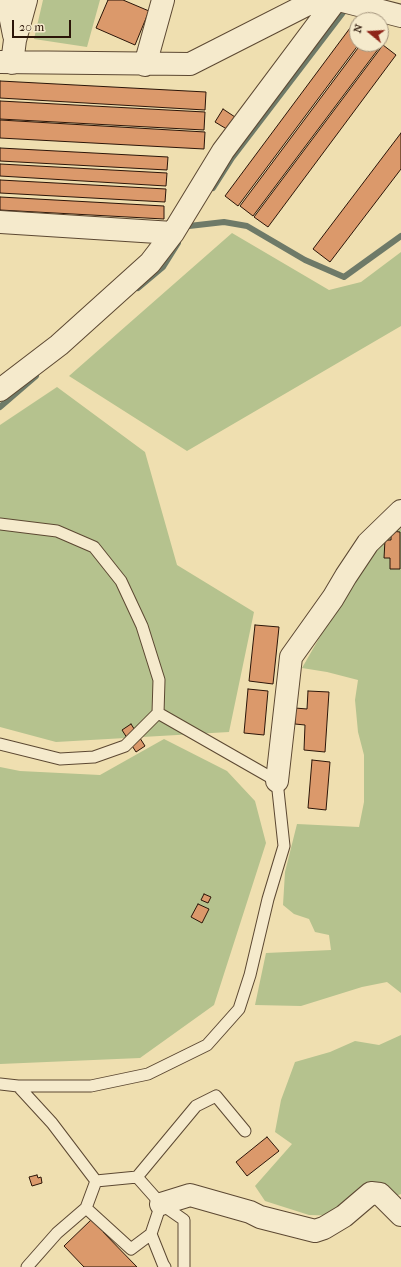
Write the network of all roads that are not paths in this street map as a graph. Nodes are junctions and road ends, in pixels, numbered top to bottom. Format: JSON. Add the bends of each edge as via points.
{"nodes":[{"id":1,"x":7,"y":0,"type":"edge"},
{"id":2,"x":26,"y":0,"type":"edge"},
{"id":3,"x":163,"y":0,"type":"edge"},
{"id":4,"x":316,"y":0,"type":"edge"},
{"id":5,"x":338,"y":0,"type":"edge"},
{"id":6,"x":401,"y":16,"type":"edge"},
{"id":7,"x":15,"y":40,"type":"junction"},
{"id":8,"x":6,"y":62,"type":"edge"},
{"id":9,"x":144,"y":65,"type":"junction"},
{"id":10,"x":0,"y":222,"type":"edge"},
{"id":11,"x":173,"y":233,"type":"junction"},
{"id":12,"x":0,"y":390,"type":"edge"},
{"id":13,"x":401,"y":512,"type":"edge"},
{"id":14,"x":0,"y":524,"type":"edge"},
{"id":15,"x":158,"y":713,"type":"junction"},
{"id":16,"x":0,"y":744,"type":"edge"},
{"id":17,"x":277,"y":781,"type":"junction"},
{"id":18,"x":0,"y":1084,"type":"edge"},
{"id":19,"x":18,"y":1086,"type":"junction"},
{"id":20,"x":245,"y":1131,"type":"dead end"},
{"id":21,"x":137,"y":1177,"type":"junction"},
{"id":22,"x":96,"y":1181,"type":"junction"},
{"id":23,"x":161,"y":1204,"type":"junction"},
{"id":24,"x":86,"y":1208,"type":"junction"},
{"id":25,"x":401,"y":1215,"type":"edge"},
{"id":26,"x":151,"y":1234,"type":"junction"},
{"id":27,"x":27,"y":1267,"type":"edge"},
{"id":28,"x":165,"y":1267,"type":"edge"},
{"id":29,"x":184,"y":1267,"type":"edge"}],
"edges":[{"from":1,"to":7,"type":"street"},
{"from":2,"to":7,"type":"street"},
{"from":3,"to":9,"type":"street"},
{"from":4,"to":9,"type":"street","via":[[190,64]]},
{"from":5,"to":6,"type":"street"},
{"from":5,"to":11,"type":"street","via":[[223,152]]},
{"from":7,"to":8,"type":"street"},
{"from":8,"to":9,"type":"street"},
{"from":10,"to":11,"type":"street"},
{"from":11,"to":12,"type":"street","via":[[150,263],[59,345]]},
{"from":13,"to":17,"type":"street","via":[[368,543],[291,657]]},
{"from":14,"to":15,"type":"lane","via":[[57,532],[94,547],[121,582],[142,626],[159,680]]},
{"from":15,"to":16,"type":"lane","via":[[125,746],[94,757],[60,759]]},
{"from":15,"to":17,"type":"lane"},
{"from":17,"to":19,"type":"lane","via":[[284,846],[239,1009],[207,1045],[148,1074],[91,1086]]},
{"from":18,"to":19,"type":"lane"},
{"from":19,"to":22,"type":"lane","via":[[52,1123]]},
{"from":20,"to":21,"type":"lane","via":[[216,1096],[196,1106]]},
{"from":21,"to":22,"type":"lane"},
{"from":21,"to":23,"type":"lane"},
{"from":22,"to":24,"type":"lane"},
{"from":23,"to":25,"type":"street","via":[[190,1195],[315,1231],[344,1216],[371,1193],[380,1194]]},
{"from":23,"to":26,"type":"lane"},
{"from":23,"to":29,"type":"lane","via":[[184,1220]]},
{"from":24,"to":26,"type":"lane","via":[[131,1249]]},
{"from":24,"to":27,"type":"lane","via":[[57,1232]]},
{"from":26,"to":28,"type":"lane"}]}
